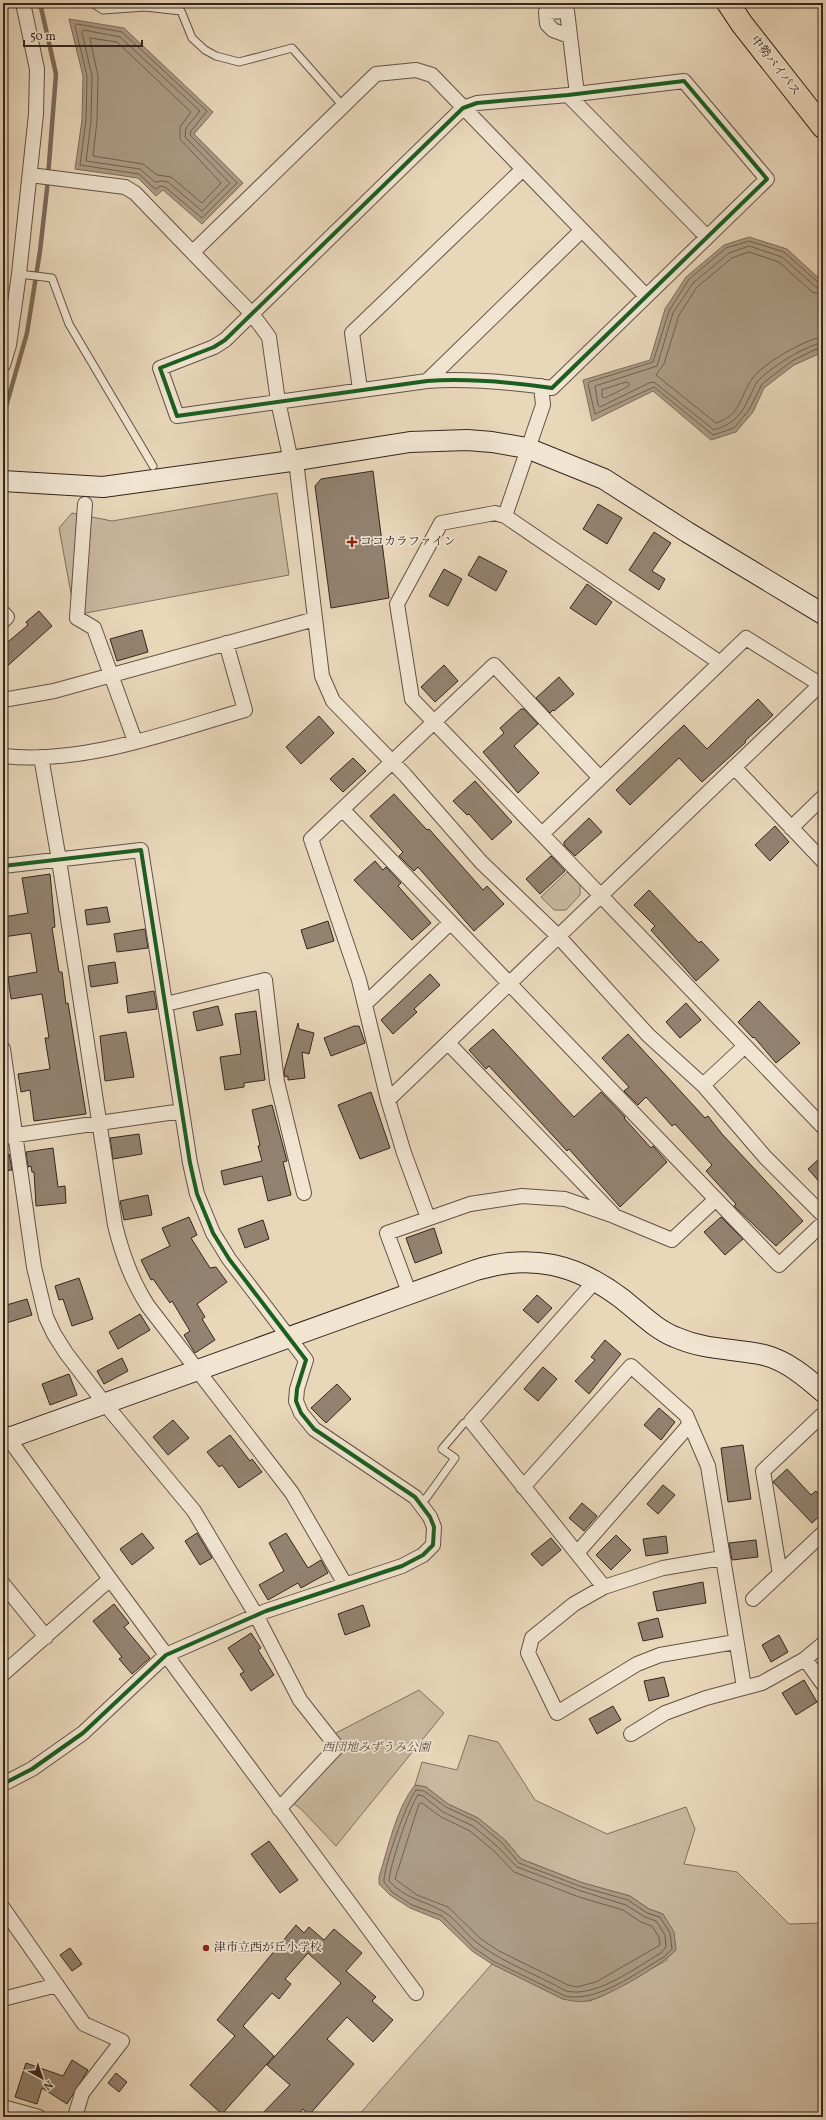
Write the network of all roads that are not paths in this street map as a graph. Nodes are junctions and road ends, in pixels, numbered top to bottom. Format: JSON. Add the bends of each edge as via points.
{"nodes":[{"id":1,"x":23,"y":3,"type":"edge"},
{"id":2,"x":92,"y":3,"type":"edge"},
{"id":3,"x":728,"y":3,"type":"edge"},
{"id":4,"x":569,"y":36,"type":"dead end"},
{"id":5,"x":572,"y":94,"type":"junction"},
{"id":6,"x":343,"y":106,"type":"junction"},
{"id":7,"x":462,"y":108,"type":"junction"},
{"id":8,"x":823,"y":127,"type":"edge"},
{"id":9,"x":523,"y":170,"type":"junction"},
{"id":10,"x":33,"y":176,"type":"junction"},
{"id":11,"x":582,"y":230,"type":"junction"},
{"id":12,"x":706,"y":236,"type":"junction"},
{"id":13,"x":194,"y":252,"type":"junction"},
{"id":14,"x":22,"y":275,"type":"junction"},
{"id":15,"x":646,"y":296,"type":"junction"},
{"id":16,"x":252,"y":314,"type":"junction"},
{"id":17,"x":3,"y":365,"type":"edge"},
{"id":18,"x":427,"y":381,"type":"junction"},
{"id":19,"x":541,"y":386,"type":"junction"},
{"id":20,"x":360,"y":389,"type":"junction"},
{"id":21,"x":278,"y":401,"type":"junction"},
{"id":22,"x":527,"y":448,"type":"junction"},
{"id":23,"x":293,"y":461,"type":"junction"},
{"id":24,"x":153,"y":466,"type":"dead end"},
{"id":25,"x":3,"y":481,"type":"edge"},
{"id":26,"x":85,"y":504,"type":"dead end"},
{"id":27,"x":505,"y":516,"type":"junction"},
{"id":28,"x":3,"y":613,"type":"edge"},
{"id":29,"x":823,"y":614,"type":"edge"},
{"id":30,"x":315,"y":618,"type":"junction"},
{"id":31,"x":3,"y":621,"type":"edge"},
{"id":32,"x":226,"y":643,"type":"junction"},
{"id":33,"x":719,"y":662,"type":"junction"},
{"id":34,"x":112,"y":675,"type":"junction"},
{"id":35,"x":822,"y":684,"type":"edge"},
{"id":36,"x":3,"y":700,"type":"edge"},
{"id":37,"x":434,"y":722,"type":"junction"},
{"id":38,"x":135,"y":741,"type":"junction"},
{"id":39,"x":3,"y":756,"type":"edge"},
{"id":40,"x":41,"y":757,"type":"junction"},
{"id":41,"x":392,"y":762,"type":"junction"},
{"id":42,"x":734,"y":767,"type":"junction"},
{"id":43,"x":600,"y":778,"type":"junction"},
{"id":44,"x":823,"y":797,"type":"edge"},
{"id":45,"x":343,"y":810,"type":"junction"},
{"id":46,"x":791,"y":828,"type":"junction"},
{"id":47,"x":542,"y":834,"type":"junction"},
{"id":48,"x":60,"y":860,"type":"junction"},
{"id":49,"x":823,"y":861,"type":"edge"},
{"id":50,"x":3,"y":866,"type":"edge"},
{"id":51,"x":601,"y":896,"type":"junction"},
{"id":52,"x":450,"y":923,"type":"junction"},
{"id":53,"x":559,"y":937,"type":"junction"},
{"id":54,"x":509,"y":983,"type":"junction"},
{"id":55,"x":166,"y":1004,"type":"junction"},
{"id":56,"x":365,"y":1004,"type":"junction"},
{"id":57,"x":448,"y":1043,"type":"junction"},
{"id":58,"x":745,"y":1046,"type":"junction"},
{"id":59,"x":3,"y":1049,"type":"edge"},
{"id":60,"x":703,"y":1085,"type":"junction"},
{"id":61,"x":388,"y":1100,"type":"junction"},
{"id":62,"x":182,"y":1111,"type":"junction"},
{"id":63,"x":98,"y":1122,"type":"junction"},
{"id":64,"x":823,"y":1127,"type":"edge"},
{"id":65,"x":9,"y":1136,"type":"edge"},
{"id":66,"x":304,"y":1193,"type":"dead end"},
{"id":67,"x":716,"y":1199,"type":"junction"},
{"id":68,"x":823,"y":1215,"type":"edge"},
{"id":69,"x":614,"y":1216,"type":"junction"},
{"id":70,"x":428,"y":1218,"type":"junction"},
{"id":71,"x":823,"y":1223,"type":"edge"},
{"id":72,"x":595,"y":1281,"type":"junction"},
{"id":73,"x":410,"y":1294,"type":"junction"},
{"id":74,"x":290,"y":1339,"type":"junction"},
{"id":75,"x":197,"y":1372,"type":"junction"},
{"id":76,"x":823,"y":1392,"type":"edge"},
{"id":77,"x":105,"y":1404,"type":"junction"},
{"id":78,"x":823,"y":1414,"type":"edge"},
{"id":79,"x":471,"y":1421,"type":"junction"},
{"id":80,"x":690,"y":1424,"type":"junction"},
{"id":81,"x":5,"y":1437,"type":"edge"},
{"id":82,"x":523,"y":1488,"type":"junction"},
{"id":83,"x":420,"y":1503,"type":"junction"},
{"id":84,"x":823,"y":1533,"type":"edge"},
{"id":85,"x":577,"y":1553,"type":"junction"},
{"id":86,"x":722,"y":1558,"type":"junction"},
{"id":87,"x":780,"y":1574,"type":"junction"},
{"id":88,"x":110,"y":1579,"type":"junction"},
{"id":89,"x":3,"y":1584,"type":"edge"},
{"id":90,"x":345,"y":1584,"type":"junction"},
{"id":91,"x":604,"y":1587,"type":"junction"},
{"id":92,"x":753,"y":1599,"type":"dead end"},
{"id":93,"x":256,"y":1615,"type":"junction"},
{"id":94,"x":46,"y":1637,"type":"junction"},
{"id":95,"x":735,"y":1642,"type":"junction"},
{"id":96,"x":823,"y":1644,"type":"edge"},
{"id":97,"x":166,"y":1655,"type":"junction"},
{"id":98,"x":805,"y":1660,"type":"junction"},
{"id":99,"x":3,"y":1674,"type":"edge"},
{"id":100,"x":823,"y":1684,"type":"edge"},
{"id":101,"x":744,"y":1686,"type":"junction"},
{"id":102,"x":631,"y":1734,"type":"dead end"},
{"id":103,"x":3,"y":1784,"type":"edge"},
{"id":104,"x":279,"y":1809,"type":"junction"},
{"id":105,"x":3,"y":1908,"type":"edge"},
{"id":106,"x":57,"y":1985,"type":"junction"},
{"id":107,"x":416,"y":1993,"type":"dead end"},
{"id":108,"x":3,"y":1999,"type":"edge"},
{"id":109,"x":3,"y":2107,"type":"edge"},
{"id":110,"x":39,"y":2117,"type":"edge"},
{"id":111,"x":75,"y":2117,"type":"edge"}],
"edges":[{"from":1,"to":10,"type":"street","via":[[37,69]]},
{"from":2,"to":6,"type":"lane","via":[[103,10],[145,7],[181,11],[192,38],[198,45],[216,56],[239,62],[292,48]]},
{"from":3,"to":8,"type":"highway","name":"中勢バイパス"},
{"from":4,"to":5,"type":"street"},
{"from":5,"to":7,"type":"street","via":[[477,103]]},
{"from":5,"to":12,"type":"street"},
{"from":5,"to":12,"type":"street","via":[[684,81],[766,178]]},
{"from":6,"to":7,"type":"street","via":[[376,74],[416,70],[432,75]]},
{"from":6,"to":13,"type":"street"},
{"from":7,"to":9,"type":"street"},
{"from":7,"to":16,"type":"street"},
{"from":9,"to":11,"type":"street"},
{"from":9,"to":20,"type":"street","via":[[352,333]]},
{"from":10,"to":13,"type":"street","via":[[125,187],[135,193]]},
{"from":10,"to":14,"type":"street"},
{"from":11,"to":15,"type":"street"},
{"from":11,"to":18,"type":"street"},
{"from":12,"to":15,"type":"street"},
{"from":13,"to":16,"type":"street"},
{"from":14,"to":17,"type":"street"},
{"from":14,"to":24,"type":"lane","via":[[52,278],[69,324]]},
{"from":15,"to":19,"type":"street","via":[[552,388]]},
{"from":16,"to":21,"type":"street","via":[[269,337]]},
{"from":16,"to":21,"type":"street","via":[[214,347],[160,368],[177,416]]},
{"from":18,"to":19,"type":"street","via":[[461,379]]},
{"from":18,"to":20,"type":"street"},
{"from":19,"to":22,"type":"street","via":[[543,405]]},
{"from":20,"to":21,"type":"street"},
{"from":21,"to":23,"type":"street"},
{"from":22,"to":23,"type":"street","via":[[492,442],[434,441],[388,445]]},
{"from":22,"to":27,"type":"street"},
{"from":22,"to":29,"type":"street","via":[[604,479]]},
{"from":23,"to":25,"type":"street","via":[[103,487]]},
{"from":23,"to":30,"type":"street"},
{"from":26,"to":34,"type":"street","via":[[77,618],[94,628]]},
{"from":27,"to":33,"type":"street"},
{"from":27,"to":37,"type":"street","via":[[494,513],[441,523],[397,604],[412,699]]},
{"from":28,"to":31,"type":"street","via":[[7,617]]},
{"from":30,"to":32,"type":"street"},
{"from":30,"to":41,"type":"street","via":[[322,676],[327,689],[342,711]]},
{"from":32,"to":34,"type":"street"},
{"from":32,"to":38,"type":"street","via":[[245,710]]},
{"from":33,"to":35,"type":"street","via":[[746,638]]},
{"from":33,"to":43,"type":"street"},
{"from":34,"to":36,"type":"street","via":[[43,694]]},
{"from":34,"to":38,"type":"street"},
{"from":35,"to":42,"type":"street"},
{"from":37,"to":41,"type":"street"},
{"from":37,"to":43,"type":"street","via":[[494,665]]},
{"from":37,"to":47,"type":"street"},
{"from":38,"to":40,"type":"street","via":[[60,756]]},
{"from":39,"to":40,"type":"street"},
{"from":40,"to":48,"type":"street"},
{"from":41,"to":45,"type":"street"},
{"from":41,"to":53,"type":"street","via":[[481,862]]},
{"from":42,"to":46,"type":"street"},
{"from":42,"to":51,"type":"street"},
{"from":43,"to":47,"type":"street"},
{"from":44,"to":46,"type":"street"},
{"from":45,"to":52,"type":"street"},
{"from":45,"to":56,"type":"street","via":[[311,840]]},
{"from":46,"to":49,"type":"street"},
{"from":47,"to":51,"type":"street"},
{"from":48,"to":50,"type":"street"},
{"from":48,"to":55,"type":"street","via":[[141,850]]},
{"from":48,"to":63,"type":"street"},
{"from":51,"to":53,"type":"street"},
{"from":51,"to":58,"type":"street"},
{"from":52,"to":54,"type":"street"},
{"from":52,"to":56,"type":"street"},
{"from":53,"to":54,"type":"street"},
{"from":53,"to":60,"type":"street","via":[[648,1035]]},
{"from":54,"to":57,"type":"street"},
{"from":54,"to":67,"type":"street"},
{"from":55,"to":62,"type":"street"},
{"from":55,"to":66,"type":"street","via":[[265,980],[277,1082]]},
{"from":56,"to":61,"type":"street"},
{"from":57,"to":61,"type":"street"},
{"from":57,"to":69,"type":"street"},
{"from":58,"to":60,"type":"street"},
{"from":58,"to":64,"type":"street"},
{"from":59,"to":65,"type":"street"},
{"from":60,"to":68,"type":"street","via":[[765,1157]]},
{"from":61,"to":70,"type":"street"},
{"from":62,"to":63,"type":"street"},
{"from":62,"to":74,"type":"street","via":[[197,1194],[213,1233],[229,1259]]},
{"from":63,"to":65,"type":"street"},
{"from":63,"to":75,"type":"street","via":[[115,1225],[124,1258],[144,1300]]},
{"from":65,"to":77,"type":"street","via":[[46,1317],[66,1353]]},
{"from":67,"to":69,"type":"street","via":[[672,1240]]},
{"from":67,"to":71,"type":"street","via":[[779,1265]]},
{"from":69,"to":70,"type":"street","via":[[565,1199],[522,1196],[470,1204]]},
{"from":70,"to":73,"type":"street","via":[[387,1233]]},
{"from":72,"to":73,"type":"street","via":[[555,1264],[509,1263],[482,1269]]},
{"from":72,"to":76,"type":"street","via":[[623,1299],[646,1319],[674,1336],[699,1346],[765,1356],[782,1362],[810,1380]]},
{"from":72,"to":79,"type":"street"},
{"from":73,"to":74,"type":"street"},
{"from":74,"to":75,"type":"street"},
{"from":74,"to":83,"type":"street","via":[[306,1360],[297,1389],[296,1401],[301,1413],[314,1429],[415,1497]]},
{"from":75,"to":77,"type":"street"},
{"from":75,"to":90,"type":"street","via":[[292,1493]]},
{"from":77,"to":81,"type":"street"},
{"from":77,"to":93,"type":"street","via":[[194,1511]]},
{"from":78,"to":87,"type":"street","via":[[763,1471]]},
{"from":79,"to":82,"type":"street"},
{"from":79,"to":83,"type":"lane","via":[[464,1423],[442,1449],[455,1458]]},
{"from":80,"to":82,"type":"street","via":[[686,1415],[631,1366]]},
{"from":80,"to":85,"type":"street"},
{"from":80,"to":86,"type":"street","via":[[708,1466]]},
{"from":81,"to":88,"type":"street"},
{"from":82,"to":85,"type":"street"},
{"from":83,"to":90,"type":"street","via":[[434,1527],[435,1539],[430,1549],[402,1566]]},
{"from":84,"to":87,"type":"street"},
{"from":85,"to":91,"type":"street"},
{"from":86,"to":91,"type":"street","via":[[663,1568]]},
{"from":86,"to":95,"type":"street"},
{"from":87,"to":92,"type":"street"},
{"from":88,"to":94,"type":"street"},
{"from":88,"to":97,"type":"street"},
{"from":89,"to":94,"type":"street"},
{"from":90,"to":93,"type":"street"},
{"from":91,"to":95,"type":"street","via":[[574,1604],[532,1638],[528,1653],[557,1713],[642,1662],[660,1655]]},
{"from":93,"to":97,"type":"street"},
{"from":93,"to":104,"type":"street","via":[[300,1700],[337,1747]]},
{"from":94,"to":99,"type":"street"},
{"from":95,"to":101,"type":"street"},
{"from":96,"to":98,"type":"street"},
{"from":97,"to":103,"type":"street","via":[[83,1733],[32,1769]]},
{"from":97,"to":104,"type":"street"},
{"from":98,"to":100,"type":"street"},
{"from":98,"to":101,"type":"street","via":[[762,1682]]},
{"from":101,"to":102,"type":"street","via":[[665,1713]]},
{"from":104,"to":107,"type":"street"},
{"from":105,"to":106,"type":"street"},
{"from":106,"to":108,"type":"street"},
{"from":106,"to":111,"type":"street","via":[[84,2024],[122,2041],[82,2093]]},
{"from":109,"to":110,"type":"street"}]}
